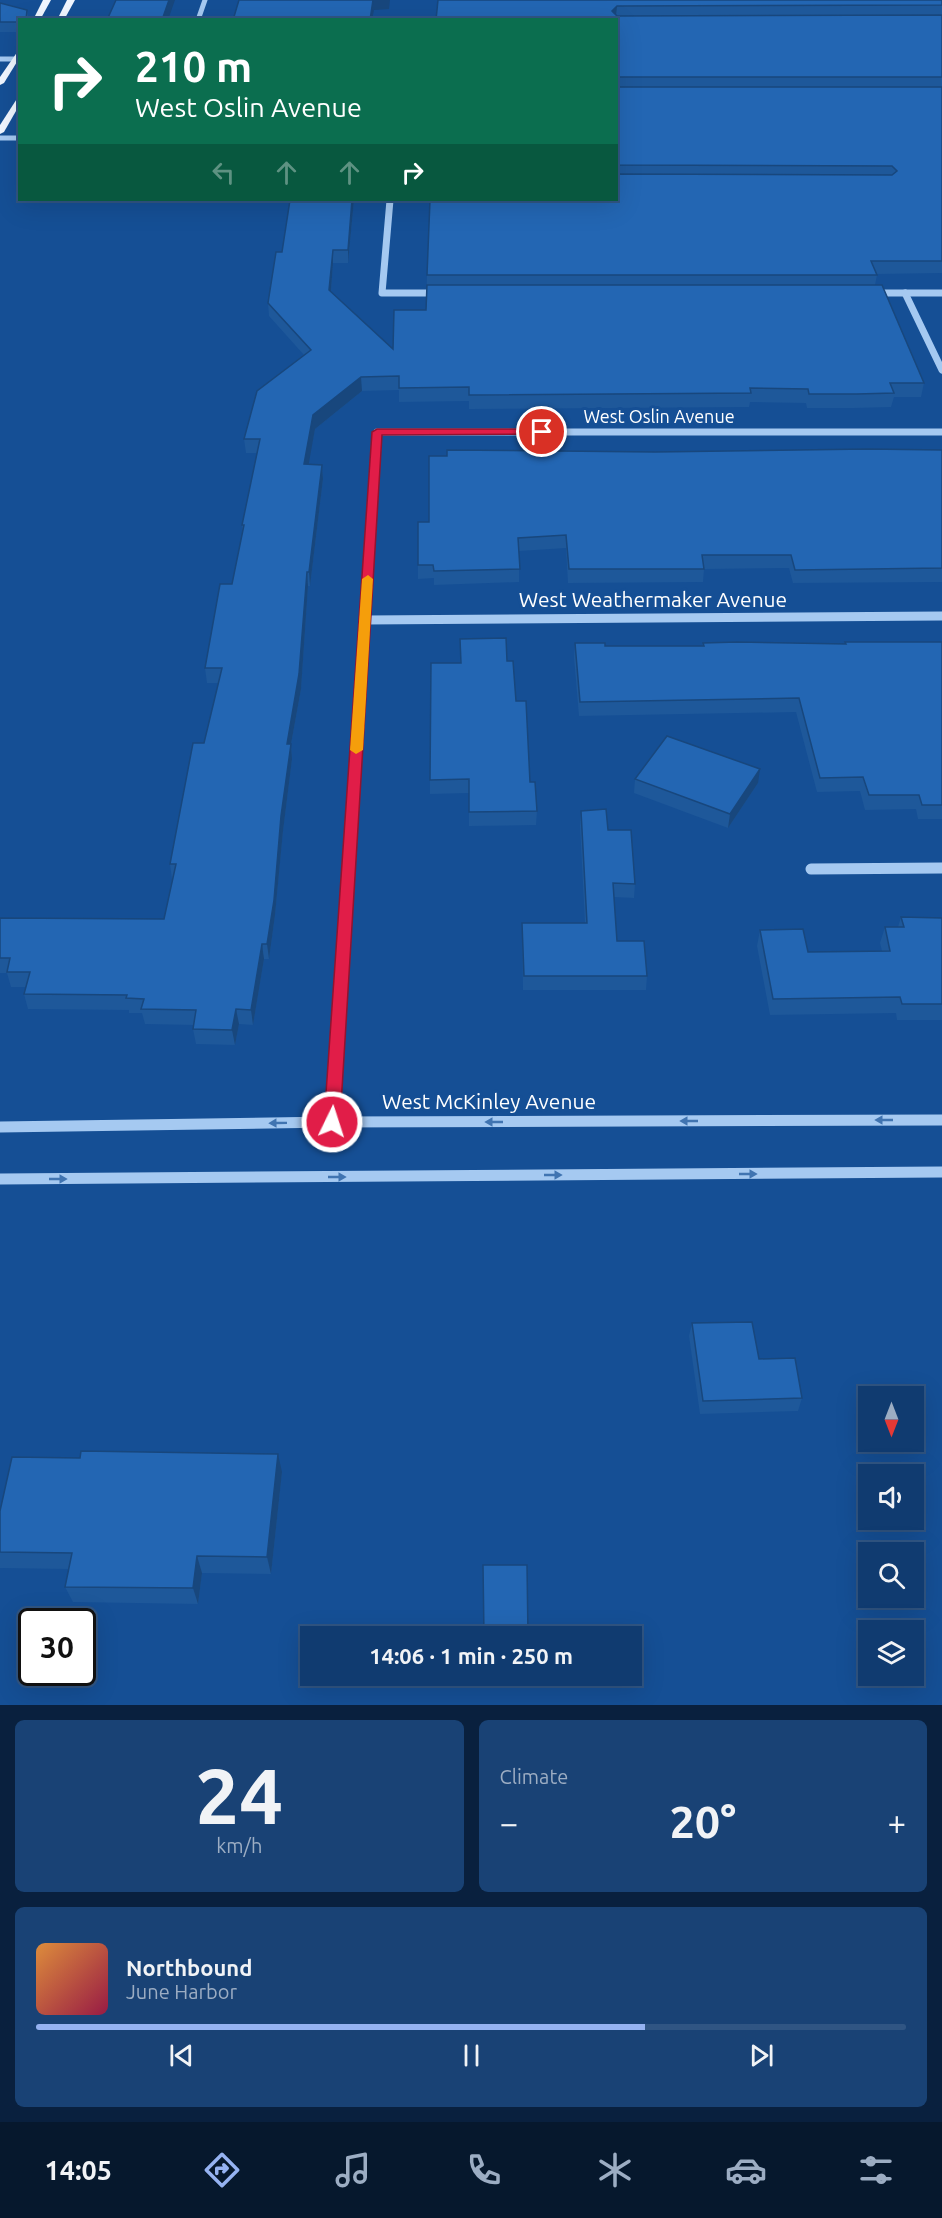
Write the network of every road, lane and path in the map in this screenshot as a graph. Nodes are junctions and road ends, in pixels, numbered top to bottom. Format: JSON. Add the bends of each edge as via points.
{"nodes":[{"id":1,"x":47,"y":0,"type":"edge"},
{"id":2,"x":71,"y":0,"type":"edge"},
{"id":3,"x":205,"y":0,"type":"edge"},
{"id":4,"x":37,"y":18,"type":"edge"},
{"id":5,"x":61,"y":18,"type":"edge"},
{"id":6,"x":199,"y":18,"type":"edge"},
{"id":7,"x":18,"y":53,"type":"edge"},
{"id":8,"x":0,"y":59,"type":"edge"},
{"id":9,"x":14,"y":59,"type":"junction"},
{"id":10,"x":0,"y":83,"type":"edge"},
{"id":11,"x":18,"y":100,"type":"edge"},
{"id":12,"x":0,"y":132,"type":"edge"},
{"id":13,"x":0,"y":138,"type":"edge"},
{"id":14,"x":18,"y":138,"type":"edge"},
{"id":15,"x":390,"y":201,"type":"edge"},
{"id":16,"x":453,"y":293,"type":"edge"},
{"id":17,"x":870,"y":293,"type":"edge"},
{"id":18,"x":905,"y":293,"type":"junction"},
{"id":19,"x":942,"y":293,"type":"edge"},
{"id":20,"x":942,"y":370,"type":"edge"},
{"id":21,"x":942,"y":432,"type":"edge"},
{"id":22,"x":942,"y":616,"type":"edge"},
{"id":23,"x":365,"y":620,"type":"junction"},
{"id":24,"x":942,"y":868,"type":"edge"},
{"id":25,"x":811,"y":869,"type":"dead end"},
{"id":26,"x":942,"y":1120,"type":"edge"},
{"id":27,"x":332,"y":1122,"type":"junction"},
{"id":28,"x":0,"y":1127,"type":"edge"},
{"id":29,"x":942,"y":1172,"type":"edge"},
{"id":30,"x":0,"y":1179,"type":"edge"}],
"edges":[{"from":1,"to":4,"type":"main road"},
{"from":2,"to":5,"type":"main road"},
{"from":3,"to":6,"type":"street"},
{"from":7,"to":9,"type":"main road"},
{"from":8,"to":9,"type":"street"},
{"from":9,"to":10,"type":"main road"},
{"from":11,"to":12,"type":"main road"},
{"from":13,"to":14,"type":"street"},
{"from":15,"to":16,"type":"street","via":[[382,293]]},
{"from":17,"to":18,"type":"street"},
{"from":18,"to":19,"type":"street"},
{"from":18,"to":20,"type":"street"},
{"from":21,"to":23,"type":"street","name":"West Oslin Avenue","via":[[377,432]]},
{"from":22,"to":23,"type":"street","name":"West Weathermaker Avenue"},
{"from":23,"to":27,"type":"street"},
{"from":24,"to":25,"type":"street"},
{"from":26,"to":27,"type":"street","name":"West McKinley Avenue","one_way":true},
{"from":27,"to":28,"type":"street","name":"West McKinley Avenue","one_way":true},
{"from":30,"to":29,"type":"street","one_way":true}]}
